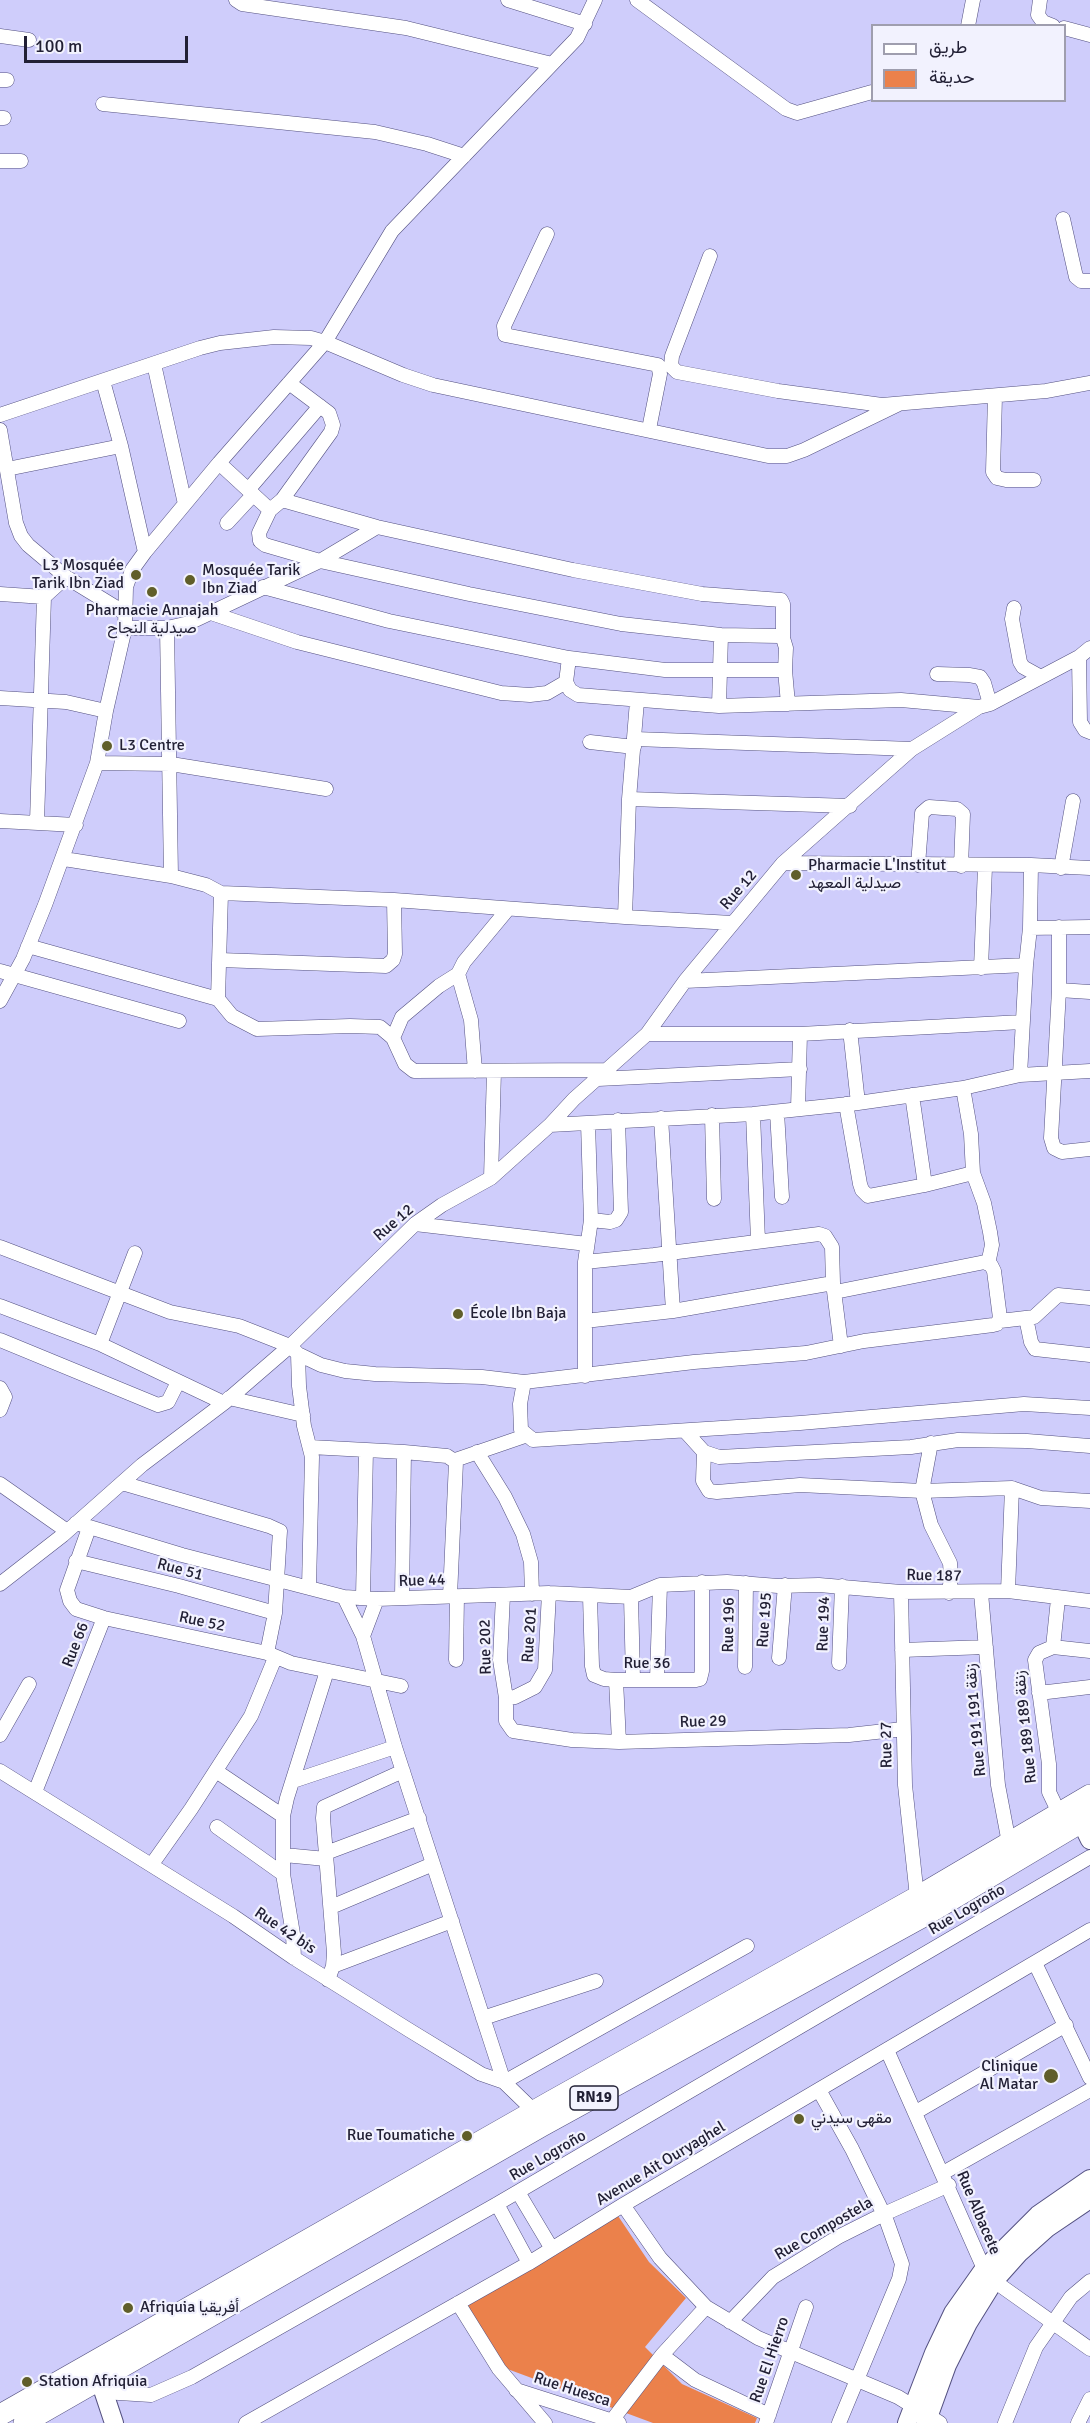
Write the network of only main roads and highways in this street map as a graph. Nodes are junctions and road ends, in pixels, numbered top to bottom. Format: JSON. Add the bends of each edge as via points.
{"nodes":[{"id":1,"x":1081,"y":1815,"type":"edge"},
{"id":2,"x":538,"y":2118,"type":"junction"},
{"id":3,"x":99,"y":2378,"type":"junction"},
{"id":4,"x":0,"y":2415,"type":"edge"},
{"id":5,"x":24,"y":2423,"type":"edge"}],
"edges":[{"from":1,"to":2,"type":"main road","number":"RN19","via":[[924,1916]]},
{"from":1,"to":2,"type":"main road","number":"RN19","via":[[1009,1843]]},
{"from":2,"to":3,"type":"main road","number":"RN19"},
{"from":3,"to":4,"type":"main road","number":"RN19"},
{"from":3,"to":5,"type":"main road","number":"RN19"}]}
